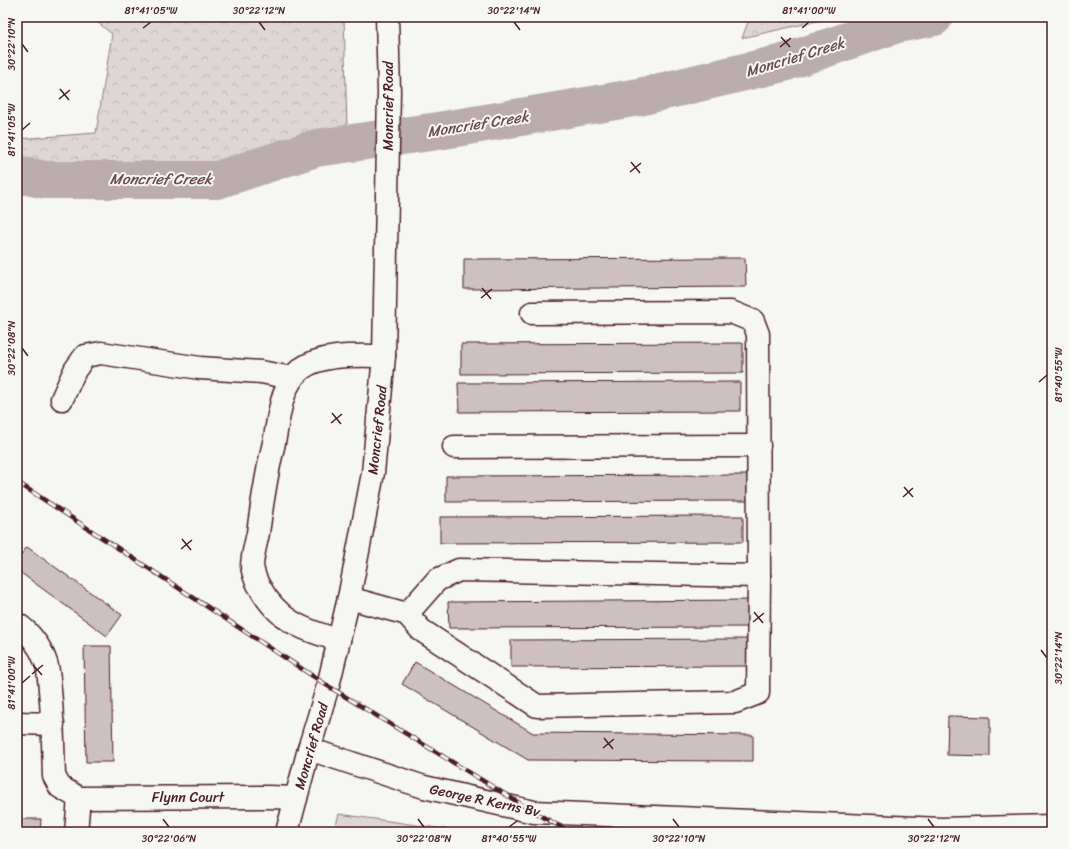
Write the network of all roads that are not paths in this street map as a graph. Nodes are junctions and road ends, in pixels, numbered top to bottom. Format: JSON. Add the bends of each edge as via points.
{"nodes":[{"id":1,"x":387,"y":17,"type":"edge"},
{"id":2,"x":532,"y":313,"type":"dead end"},
{"id":3,"x":384,"y":356,"type":"junction"},
{"id":4,"x":292,"y":378,"type":"junction"},
{"id":5,"x":62,"y":399,"type":"dead end"},
{"id":6,"x":759,"y":446,"type":"junction"},
{"id":7,"x":454,"y":447,"type":"dead end"},
{"id":8,"x":759,"y":576,"type":"junction"},
{"id":9,"x":349,"y":598,"type":"junction"},
{"id":10,"x":407,"y":614,"type":"junction"},
{"id":11,"x":17,"y":624,"type":"edge"},
{"id":12,"x":339,"y":640,"type":"junction"},
{"id":13,"x":17,"y":723,"type":"edge"},
{"id":14,"x":53,"y":724,"type":"junction"},
{"id":15,"x":309,"y":749,"type":"junction"},
{"id":16,"x":79,"y":798,"type":"junction"},
{"id":17,"x":296,"y":798,"type":"junction"},
{"id":18,"x":1052,"y":826,"type":"edge"},
{"id":19,"x":76,"y":832,"type":"edge"},
{"id":20,"x":287,"y":832,"type":"edge"}],
"edges":[{"from":1,"to":3,"type":"street","name":"Moncrief Road","via":[[389,91]]},
{"from":2,"to":6,"type":"street","via":[[731,312],[753,321],[758,334]]},
{"from":3,"to":4,"type":"street","via":[[325,358],[311,362]]},
{"from":3,"to":9,"type":"street","name":"Moncrief Road","via":[[373,473]]},
{"from":4,"to":5,"type":"street","via":[[261,372],[200,368],[101,353],[85,356],[75,370]]},
{"from":4,"to":12,"type":"street","via":[[284,395],[278,419],[252,566],[258,586],[273,608],[297,626]]},
{"from":6,"to":7,"type":"street"},
{"from":6,"to":8,"type":"street"},
{"from":8,"to":10,"type":"street","via":[[458,570],[437,580]]},
{"from":8,"to":10,"type":"street","via":[[758,693],[735,702],[537,706],[421,630]]},
{"from":9,"to":10,"type":"street"},
{"from":9,"to":12,"type":"street","name":"Moncrief Road"},
{"from":11,"to":14,"type":"street","via":[[34,641],[45,659]]},
{"from":12,"to":15,"type":"street","name":"Moncrief Road"},
{"from":13,"to":14,"type":"street"},
{"from":14,"to":16,"type":"street","via":[[54,776],[60,787]]},
{"from":15,"to":17,"type":"street","name":"Moncrief Road"},
{"from":15,"to":18,"type":"street","name":"George R Kerns Bv","via":[[424,787],[534,812],[941,829]]},
{"from":16,"to":17,"type":"street","name":"Flynn Court"},
{"from":16,"to":19,"type":"street"},
{"from":17,"to":20,"type":"street","name":"Moncrief Road"}]}
